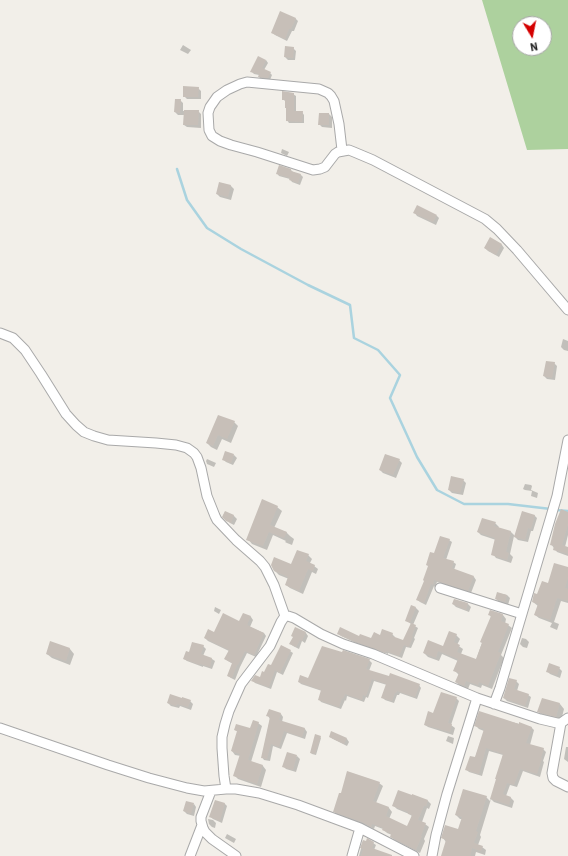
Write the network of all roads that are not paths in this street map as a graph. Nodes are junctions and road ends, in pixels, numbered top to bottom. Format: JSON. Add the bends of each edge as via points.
{"nodes":[{"id":1,"x":342,"y":150,"type":"junction"},
{"id":2,"x":568,"y":310,"type":"edge"},
{"id":3,"x":0,"y":333,"type":"edge"},
{"id":4,"x":568,"y":440,"type":"edge"},
{"id":5,"x":440,"y":588,"type":"dead end"},
{"id":6,"x":522,"y":614,"type":"junction"},
{"id":7,"x":285,"y":616,"type":"junction"},
{"id":8,"x":477,"y":698,"type":"junction"},
{"id":9,"x":494,"y":704,"type":"junction"},
{"id":10,"x":565,"y":720,"type":"edge"},
{"id":11,"x":0,"y":728,"type":"edge"},
{"id":12,"x":568,"y":787,"type":"edge"},
{"id":13,"x":226,"y":789,"type":"junction"},
{"id":14,"x":211,"y":791,"type":"junction"},
{"id":15,"x":202,"y":826,"type":"junction"},
{"id":16,"x":360,"y":828,"type":"junction"},
{"id":17,"x":190,"y":856,"type":"edge"},
{"id":18,"x":236,"y":856,"type":"edge"},
{"id":19,"x":352,"y":856,"type":"edge"},
{"id":20,"x":414,"y":856,"type":"edge"},
{"id":21,"x":432,"y":856,"type":"edge"}],
"edges":[{"from":1,"to":1,"type":"street","via":[[335,154],[325,167],[313,170],[220,141],[210,133],[208,113],[217,97],[247,82],[319,89],[328,93],[334,101],[340,124]]},
{"from":1,"to":2,"type":"street","via":[[374,160],[485,219],[517,250]]},
{"from":3,"to":7,"type":"street","via":[[13,338],[25,350],[66,414],[84,432],[108,440],[176,445],[194,452],[217,520],[265,567]]},
{"from":4,"to":6,"type":"street","via":[[558,496]]},
{"from":5,"to":6,"type":"street"},
{"from":6,"to":9,"type":"street"},
{"from":7,"to":8,"type":"street","via":[[294,618],[343,644]]},
{"from":7,"to":13,"type":"street","via":[[270,646],[241,684],[229,711],[223,730],[222,748]]},
{"from":8,"to":9,"type":"street"},
{"from":8,"to":21,"type":"street","via":[[447,794]]},
{"from":9,"to":10,"type":"street","via":[[557,723]]},
{"from":10,"to":12,"type":"street","via":[[552,773],[556,781]]},
{"from":11,"to":14,"type":"street","via":[[149,778],[196,790]]},
{"from":13,"to":14,"type":"street"},
{"from":13,"to":16,"type":"street","via":[[286,800]]},
{"from":14,"to":15,"type":"street","via":[[201,816]]},
{"from":15,"to":17,"type":"street"},
{"from":15,"to":18,"type":"street","via":[[212,839]]},
{"from":16,"to":19,"type":"street"},
{"from":16,"to":20,"type":"street"}]}
